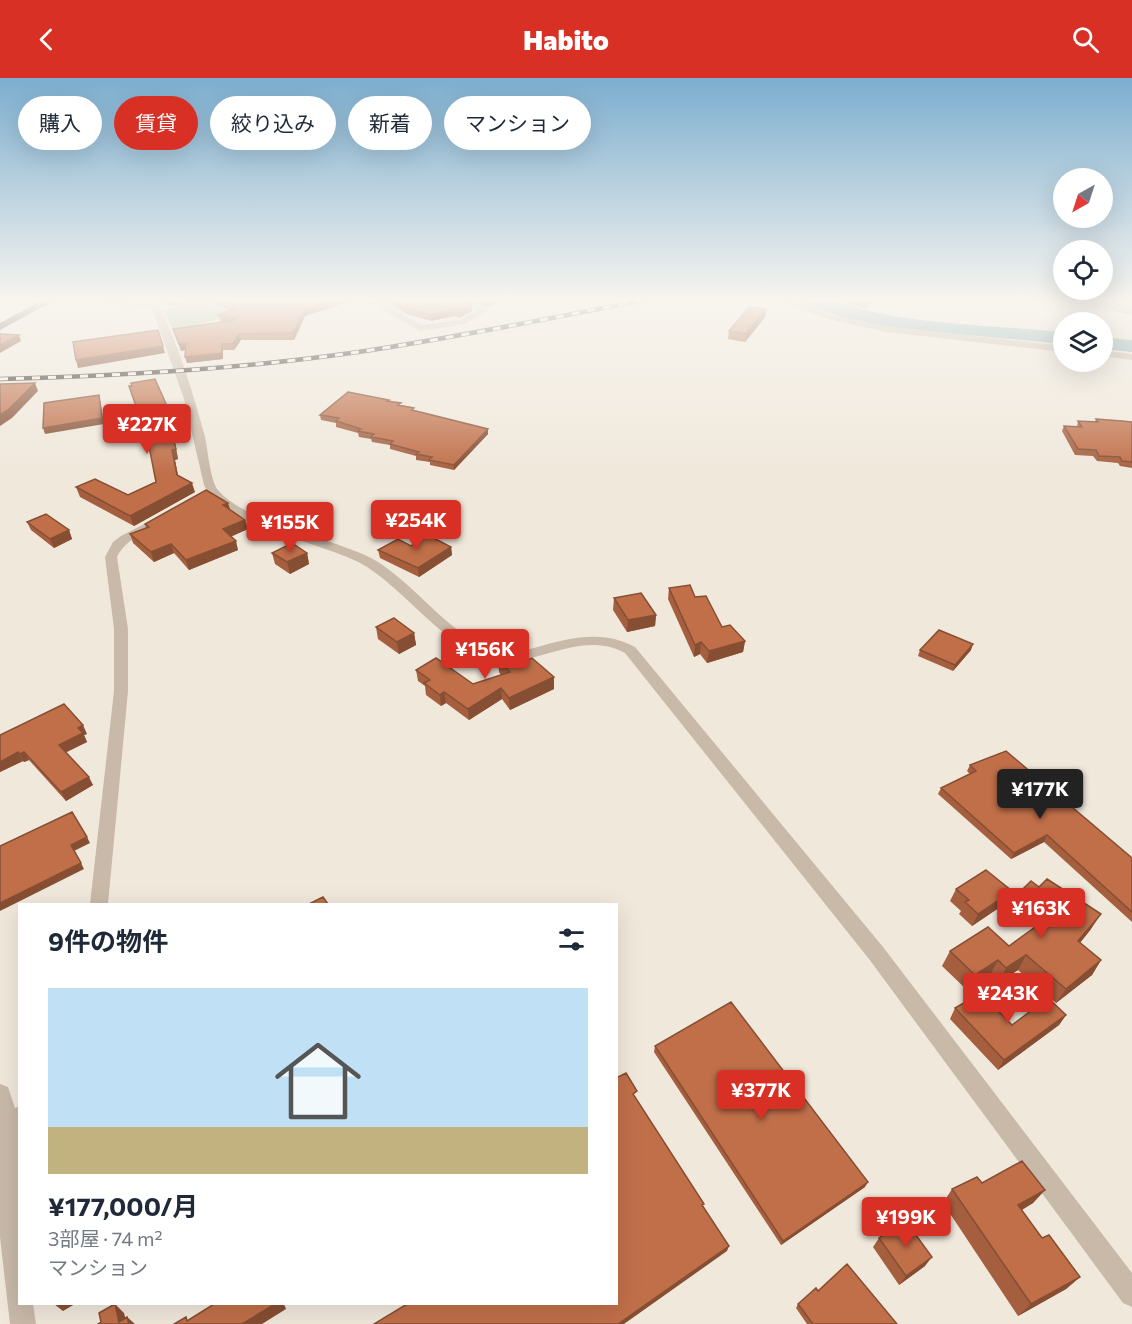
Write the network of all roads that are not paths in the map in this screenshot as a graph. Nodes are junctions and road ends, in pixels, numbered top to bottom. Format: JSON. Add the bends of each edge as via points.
{"nodes":[{"id":1,"x":175,"y":358,"type":"edge"},
{"id":2,"x":172,"y":513,"type":"edge"},
{"id":3,"x":99,"y":903,"type":"edge"},
{"id":4,"x":0,"y":1095,"type":"edge"},
{"id":5,"x":15,"y":1124,"type":"edge"},
{"id":6,"x":18,"y":1283,"type":"edge"},
{"id":7,"x":1132,"y":1294,"type":"edge"},
{"id":8,"x":21,"y":1305,"type":"edge"},
{"id":9,"x":23,"y":1324,"type":"edge"}],
"edges":[{"from":1,"to":7,"type":"street","via":[[198,426],[205,495],[366,561],[454,631],[492,655],[517,657],[606,640],[630,650],[876,953]]},
{"from":2,"to":3,"type":"street","via":[[125,539],[111,557],[121,629],[121,691]]},
{"from":4,"to":5,"type":"street"},
{"from":5,"to":6,"type":"street","via":[[10,1218]]},
{"from":8,"to":9,"type":"street"}]}
